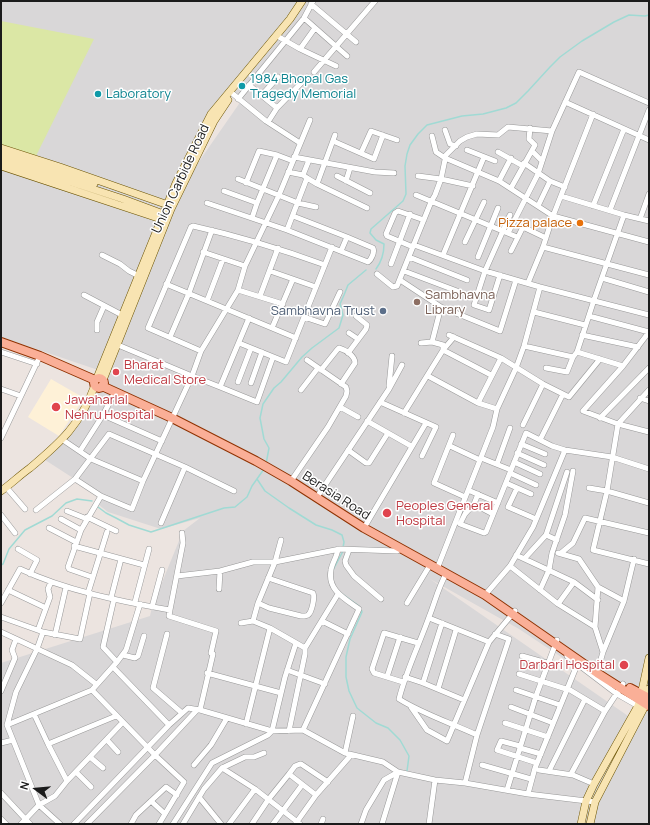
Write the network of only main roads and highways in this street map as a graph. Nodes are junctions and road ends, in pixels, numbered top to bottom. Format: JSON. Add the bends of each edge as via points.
{"nodes":[{"id":1,"x":1,"y":342,"type":"edge"},
{"id":2,"x":99,"y":383,"type":"junction"},
{"id":3,"x":173,"y":416,"type":"junction"},
{"id":4,"x":365,"y":526,"type":"junction"},
{"id":5,"x":435,"y":566,"type":"junction"},
{"id":6,"x":486,"y":594,"type":"junction"},
{"id":7,"x":646,"y":698,"type":"edge"}],
"edges":[{"from":1,"to":2,"type":"main road","name":"Berasia Road","via":[[40,356]]},
{"from":2,"to":3,"type":"main road","name":"Berasia Road"},
{"from":2,"to":3,"type":"main road","name":"Berasia Road"},
{"from":3,"to":4,"type":"main road","name":"Berasia Road","via":[[292,479]]},
{"from":4,"to":5,"type":"main road","name":"Berasia Road"},
{"from":4,"to":5,"type":"main road","name":"Berasia Road","via":[[401,549]]},
{"from":5,"to":6,"type":"main road","name":"Berasia Road"},
{"from":5,"to":6,"type":"main road","name":"Berasia Road"},
{"from":6,"to":7,"type":"main road","name":"Berasia Road","via":[[620,689]]}]}
